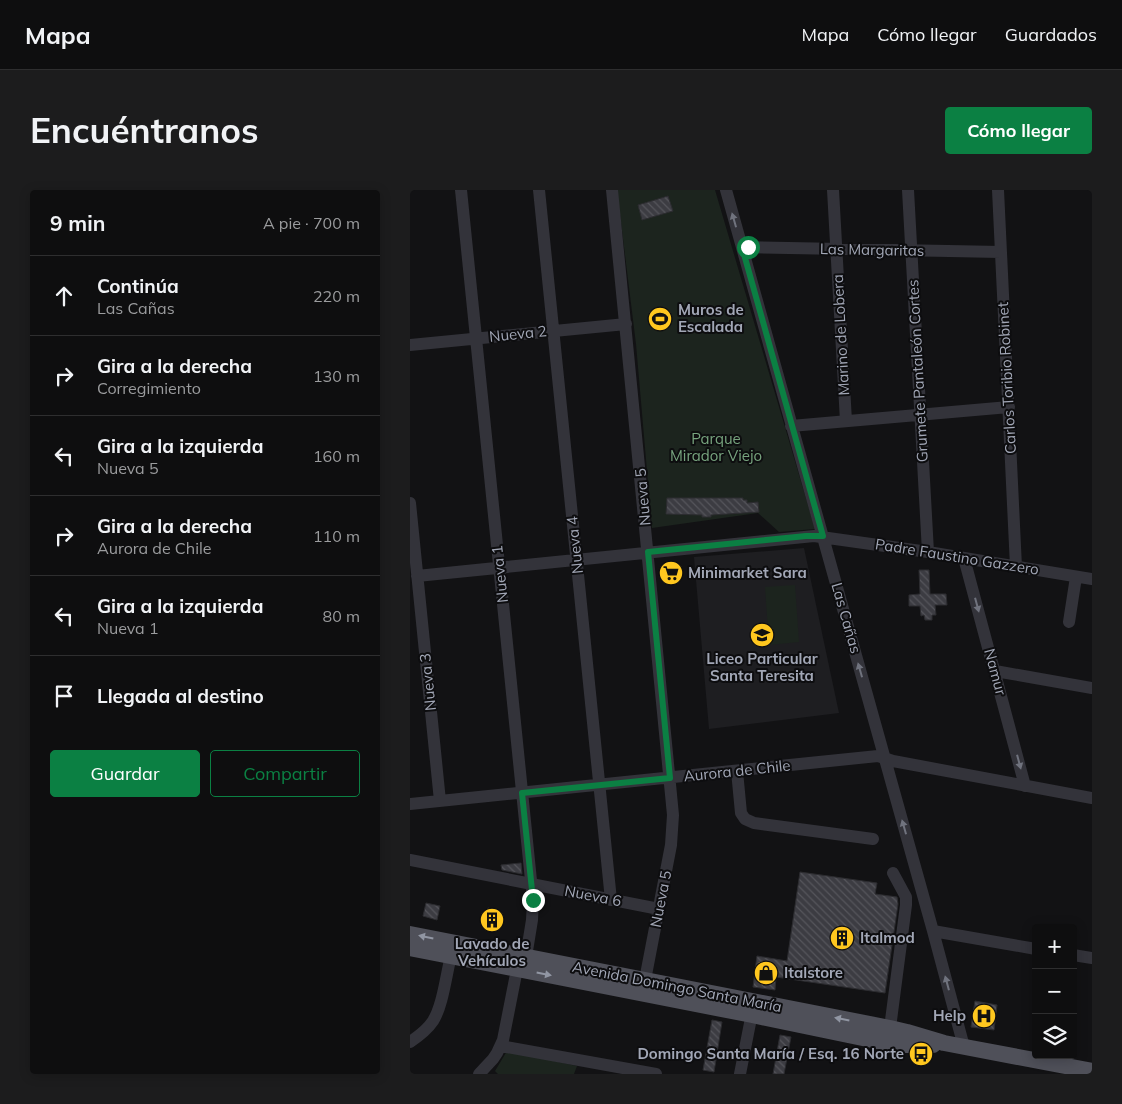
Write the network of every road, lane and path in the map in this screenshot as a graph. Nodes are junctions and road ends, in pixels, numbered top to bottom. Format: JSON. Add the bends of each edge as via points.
{"nodes":[{"id":1,"x":461,"y":190,"type":"edge"},
{"id":2,"x":539,"y":190,"type":"edge"},
{"id":3,"x":612,"y":190,"type":"edge"},
{"id":4,"x":726,"y":190,"type":"edge"},
{"id":5,"x":833,"y":190,"type":"edge"},
{"id":6,"x":908,"y":190,"type":"edge"},
{"id":7,"x":998,"y":190,"type":"edge"},
{"id":8,"x":742,"y":247,"type":"junction"},
{"id":9,"x":836,"y":249,"type":"junction"},
{"id":10,"x":911,"y":250,"type":"junction"},
{"id":11,"x":1001,"y":252,"type":"junction"},
{"id":12,"x":626,"y":324,"type":"junction"},
{"id":13,"x":554,"y":331,"type":"junction"},
{"id":14,"x":476,"y":338,"type":"junction"},
{"id":15,"x":410,"y":345,"type":"edge"},
{"id":16,"x":1008,"y":407,"type":"junction"},
{"id":17,"x":921,"y":414,"type":"junction"},
{"id":18,"x":846,"y":421,"type":"junction"},
{"id":19,"x":792,"y":426,"type":"junction"},
{"id":20,"x":410,"y":503,"type":"edge"},
{"id":21,"x":823,"y":536,"type":"junction"},
{"id":22,"x":648,"y":552,"type":"junction"},
{"id":23,"x":928,"y":552,"type":"junction"},
{"id":24,"x":964,"y":558,"type":"junction"},
{"id":25,"x":577,"y":560,"type":"junction"},
{"id":26,"x":1016,"y":567,"type":"junction"},
{"id":27,"x":500,"y":568,"type":"junction"},
{"id":28,"x":417,"y":576,"type":"junction"},
{"id":29,"x":1076,"y":576,"type":"junction"},
{"id":30,"x":1092,"y":579,"type":"edge"},
{"id":31,"x":1069,"y":622,"type":"dead end"},
{"id":32,"x":995,"y":671,"type":"junction"},
{"id":33,"x":1092,"y":688,"type":"edge"},
{"id":34,"x":885,"y":758,"type":"junction"},
{"id":35,"x":737,"y":771,"type":"junction"},
{"id":36,"x":670,"y":778,"type":"junction"},
{"id":37,"x":599,"y":785,"type":"junction"},
{"id":38,"x":1025,"y":786,"type":"junction"},
{"id":39,"x":522,"y":793,"type":"junction"},
{"id":40,"x":1092,"y":798,"type":"edge"},
{"id":41,"x":440,"y":801,"type":"junction"},
{"id":42,"x":410,"y":804,"type":"edge"},
{"id":43,"x":873,"y":840,"type":"dead end"},
{"id":44,"x":410,"y":860,"type":"edge"},
{"id":45,"x":894,"y":873,"type":"dead end"},
{"id":46,"x":532,"y":884,"type":"junction"},
{"id":47,"x":611,"y":900,"type":"junction"},
{"id":48,"x":659,"y":909,"type":"junction"},
{"id":49,"x":934,"y":931,"type":"junction"},
{"id":50,"x":410,"y":934,"type":"edge"},
{"id":51,"x":1032,"y":947,"type":"edge"},
{"id":52,"x":410,"y":948,"type":"edge"},
{"id":53,"x":450,"y":956,"type":"junction"},
{"id":54,"x":1077,"y":956,"type":"edge"},
{"id":55,"x":1092,"y":958,"type":"edge"},
{"id":56,"x":521,"y":963,"type":"junction"},
{"id":57,"x":645,"y":980,"type":"junction"},
{"id":58,"x":753,"y":1008,"type":"junction"},
{"id":59,"x":890,"y":1028,"type":"junction"},
{"id":60,"x":410,"y":1042,"type":"edge"},
{"id":61,"x":944,"y":1044,"type":"junction"},
{"id":62,"x":500,"y":1046,"type":"junction"},
{"id":63,"x":964,"y":1047,"type":"junction"},
{"id":64,"x":1045,"y":1068,"type":"edge"},
{"id":65,"x":486,"y":1071,"type":"edge"},
{"id":66,"x":1092,"y":1071,"type":"edge"},
{"id":67,"x":652,"y":1074,"type":"edge"},
{"id":68,"x":740,"y":1074,"type":"edge"}],
"edges":[{"from":1,"to":14,"type":"street","name":"Nueva 1"},
{"from":2,"to":13,"type":"street","name":"Nueva 4"},
{"from":3,"to":12,"type":"street","name":"Nueva 5"},
{"from":8,"to":4,"type":"street","name":"Las Cañas","one_way":true},
{"from":5,"to":9,"type":"street","name":"Marino de Lobera"},
{"from":6,"to":10,"type":"street","name":"Grumete Pantaleón Cortes"},
{"from":7,"to":11,"type":"street","name":"Carlos Toribio Robinet"},
{"from":8,"to":9,"type":"street","name":"Las Margaritas"},
{"from":8,"to":19,"type":"street","name":"Las Cañas"},
{"from":9,"to":10,"type":"street","name":"Las Margaritas"},
{"from":9,"to":18,"type":"street","name":"Marino de Lobera"},
{"from":10,"to":11,"type":"street","name":"Las Margaritas"},
{"from":10,"to":17,"type":"street","name":"Grumete Pantaleón Cortes"},
{"from":11,"to":16,"type":"street","name":"Carlos Toribio Robinet"},
{"from":12,"to":13,"type":"street","name":"Nueva 2"},
{"from":12,"to":22,"type":"street","name":"Nueva 5"},
{"from":13,"to":14,"type":"street","name":"Nueva 2"},
{"from":13,"to":25,"type":"street","name":"Nueva 4"},
{"from":14,"to":15,"type":"street","name":"Nueva 2"},
{"from":14,"to":27,"type":"street","name":"Nueva 1"},
{"from":16,"to":17,"type":"street"},
{"from":16,"to":26,"type":"street","name":"Carlos Toribio Robinet"},
{"from":17,"to":18,"type":"street"},
{"from":17,"to":23,"type":"street","name":"Grumete Pantaleón Cortes"},
{"from":18,"to":19,"type":"street"},
{"from":19,"to":21,"type":"street","name":"Las Cañas"},
{"from":20,"to":28,"type":"street","name":"Nueva 3"},
{"from":21,"to":22,"type":"street","name":"Padre Faustino Gazzero"},
{"from":21,"to":23,"type":"street","name":"Padre Faustino Gazzero"},
{"from":34,"to":21,"type":"street","name":"Las Cañas","one_way":true},
{"from":22,"to":25,"type":"street","name":"Padre Faustino Gazzero"},
{"from":22,"to":36,"type":"street","name":"Nueva 5"},
{"from":23,"to":24,"type":"street","name":"Padre Faustino Gazzero"},
{"from":24,"to":26,"type":"street","name":"Padre Faustino Gazzero"},
{"from":24,"to":32,"type":"street","name":"Namur","one_way":true},
{"from":25,"to":27,"type":"street","name":"Padre Faustino Gazzero"},
{"from":25,"to":37,"type":"street","name":"Nueva 4"},
{"from":26,"to":29,"type":"street","name":"Padre Faustino Gazzero"},
{"from":27,"to":28,"type":"street","name":"Padre Faustino Gazzero"},
{"from":27,"to":39,"type":"street","name":"Nueva 1"},
{"from":28,"to":41,"type":"street","name":"Nueva 3"},
{"from":29,"to":30,"type":"street","name":"Padre Faustino Gazzero"},
{"from":29,"to":31,"type":"street"},
{"from":32,"to":33,"type":"street"},
{"from":32,"to":38,"type":"street","name":"Namur","one_way":true},
{"from":34,"to":35,"type":"street","name":"Aurora de Chile","via":[[878,756]]},
{"from":34,"to":38,"type":"street","name":"Aurora de Chile"},
{"from":49,"to":34,"type":"street","name":"Las Cañas","one_way":true},
{"from":35,"to":36,"type":"street","name":"Aurora de Chile"},
{"from":35,"to":43,"type":"street","via":[[741,813],[747,821]]},
{"from":36,"to":37,"type":"street","name":"Aurora de Chile"},
{"from":36,"to":48,"type":"street","name":"Nueva 5","via":[[673,834]]},
{"from":37,"to":39,"type":"street","name":"Aurora de Chile"},
{"from":37,"to":47,"type":"street","name":"Nueva 4"},
{"from":38,"to":40,"type":"street","name":"Aurora de Chile"},
{"from":39,"to":41,"type":"street","name":"Aurora de Chile"},
{"from":39,"to":46,"type":"street","name":"Nueva 1"},
{"from":41,"to":42,"type":"street","name":"Aurora de Chile"},
{"from":44,"to":46,"type":"street","name":"Nueva 6"},
{"from":45,"to":59,"type":"street","via":[[906,897],[906,906]]},
{"from":46,"to":47,"type":"street","name":"Nueva 6"},
{"from":46,"to":56,"type":"street","name":"Nueva 1","via":[[532,920]]},
{"from":47,"to":48,"type":"street","name":"Nueva 6"},
{"from":48,"to":57,"type":"street","name":"Nueva 5"},
{"from":49,"to":51,"type":"street"},
{"from":63,"to":49,"type":"street","name":"Las Cañas","one_way":true},
{"from":56,"to":50,"type":"main road","name":"Avenida Domingo Santa María","one_way":true},
{"from":52,"to":53,"type":"main road","name":"Avenida Domingo Santa María"},
{"from":53,"to":56,"type":"main road","name":"Avenida Domingo Santa María"},
{"from":53,"to":60,"type":"street","via":[[436,1015]]},
{"from":54,"to":55,"type":"street"},
{"from":56,"to":57,"type":"main road","name":"Avenida Domingo Santa María"},
{"from":56,"to":58,"type":"main road","name":"Avenida Domingo Santa María","one_way":true},
{"from":56,"to":62,"type":"street","name":"Nueva 1"},
{"from":57,"to":58,"type":"main road","name":"Avenida Domingo Santa María"},
{"from":59,"to":58,"type":"main road","name":"Avenida Domingo Santa María","one_way":true},
{"from":58,"to":61,"type":"main road","name":"Avenida Domingo Santa María","via":[[886,1043]]},
{"from":58,"to":68,"type":"street"},
{"from":59,"to":61,"type":"main road","name":"Avenida Domingo Santa María"},
{"from":61,"to":63,"type":"main road","name":"Avenida Domingo Santa María"},
{"from":62,"to":65,"type":"street","name":"Nueva 1"},
{"from":62,"to":67,"type":"street"},
{"from":63,"to":64,"type":"main road","name":"Avenida Domingo Santa María"},
{"from":64,"to":66,"type":"main road","name":"Avenida Domingo Santa María"}]}
